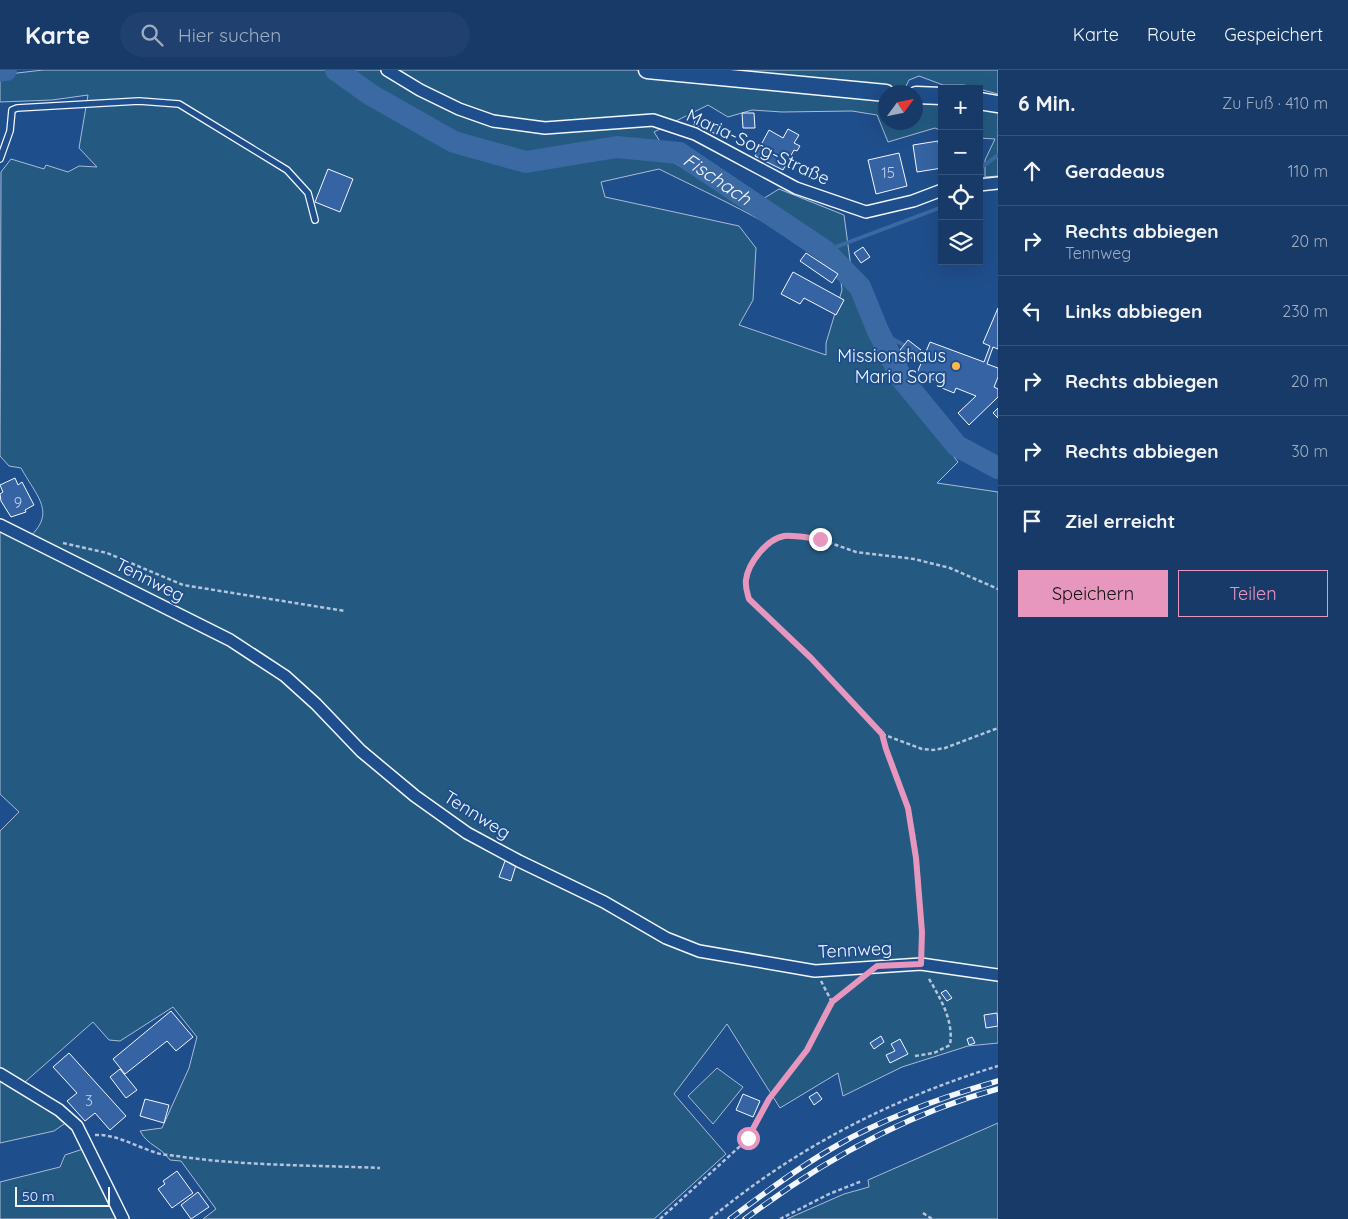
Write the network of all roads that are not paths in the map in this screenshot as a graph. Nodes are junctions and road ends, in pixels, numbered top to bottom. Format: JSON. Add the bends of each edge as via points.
{"nodes":[{"id":1,"x":387,"y":70,"type":"edge"},
{"id":2,"x":647,"y":70,"type":"edge"},
{"id":3,"x":878,"y":92,"type":"edge"},
{"id":4,"x":923,"y":95,"type":"edge"},
{"id":5,"x":938,"y":96,"type":"edge"},
{"id":6,"x":983,"y":102,"type":"edge"},
{"id":7,"x":998,"y":104,"type":"edge"},
{"id":8,"x":0,"y":160,"type":"edge"},
{"id":9,"x":998,"y":183,"type":"edge"},
{"id":10,"x":983,"y":185,"type":"edge"},
{"id":11,"x":938,"y":192,"type":"edge"},
{"id":12,"x":315,"y":220,"type":"dead end"},
{"id":13,"x":0,"y":525,"type":"edge"},
{"id":14,"x":998,"y":975,"type":"edge"},
{"id":15,"x":0,"y":1074,"type":"edge"},
{"id":16,"x":123,"y":1219,"type":"edge"}],
"edges":[{"from":1,"to":11,"type":"street","name":"Maria-Sorg-Straße","via":[[444,102],[493,121],[545,128],[653,120],[695,134],[796,188],[866,212]]},
{"from":2,"to":3,"type":"main road"},
{"from":4,"to":5,"type":"main road"},
{"from":6,"to":7,"type":"main road"},
{"from":8,"to":12,"type":"lane","via":[[10,131],[12,110],[17,108],[139,101],[179,104],[287,170],[308,193]]},
{"from":9,"to":10,"type":"street"},
{"from":13,"to":14,"type":"street","name":"Tennweg","via":[[230,640],[285,676],[360,751],[467,833],[604,902],[666,938],[700,951],[816,971],[921,964]]},
{"from":15,"to":16,"type":"street","via":[[64,1114],[84,1136]]}]}
